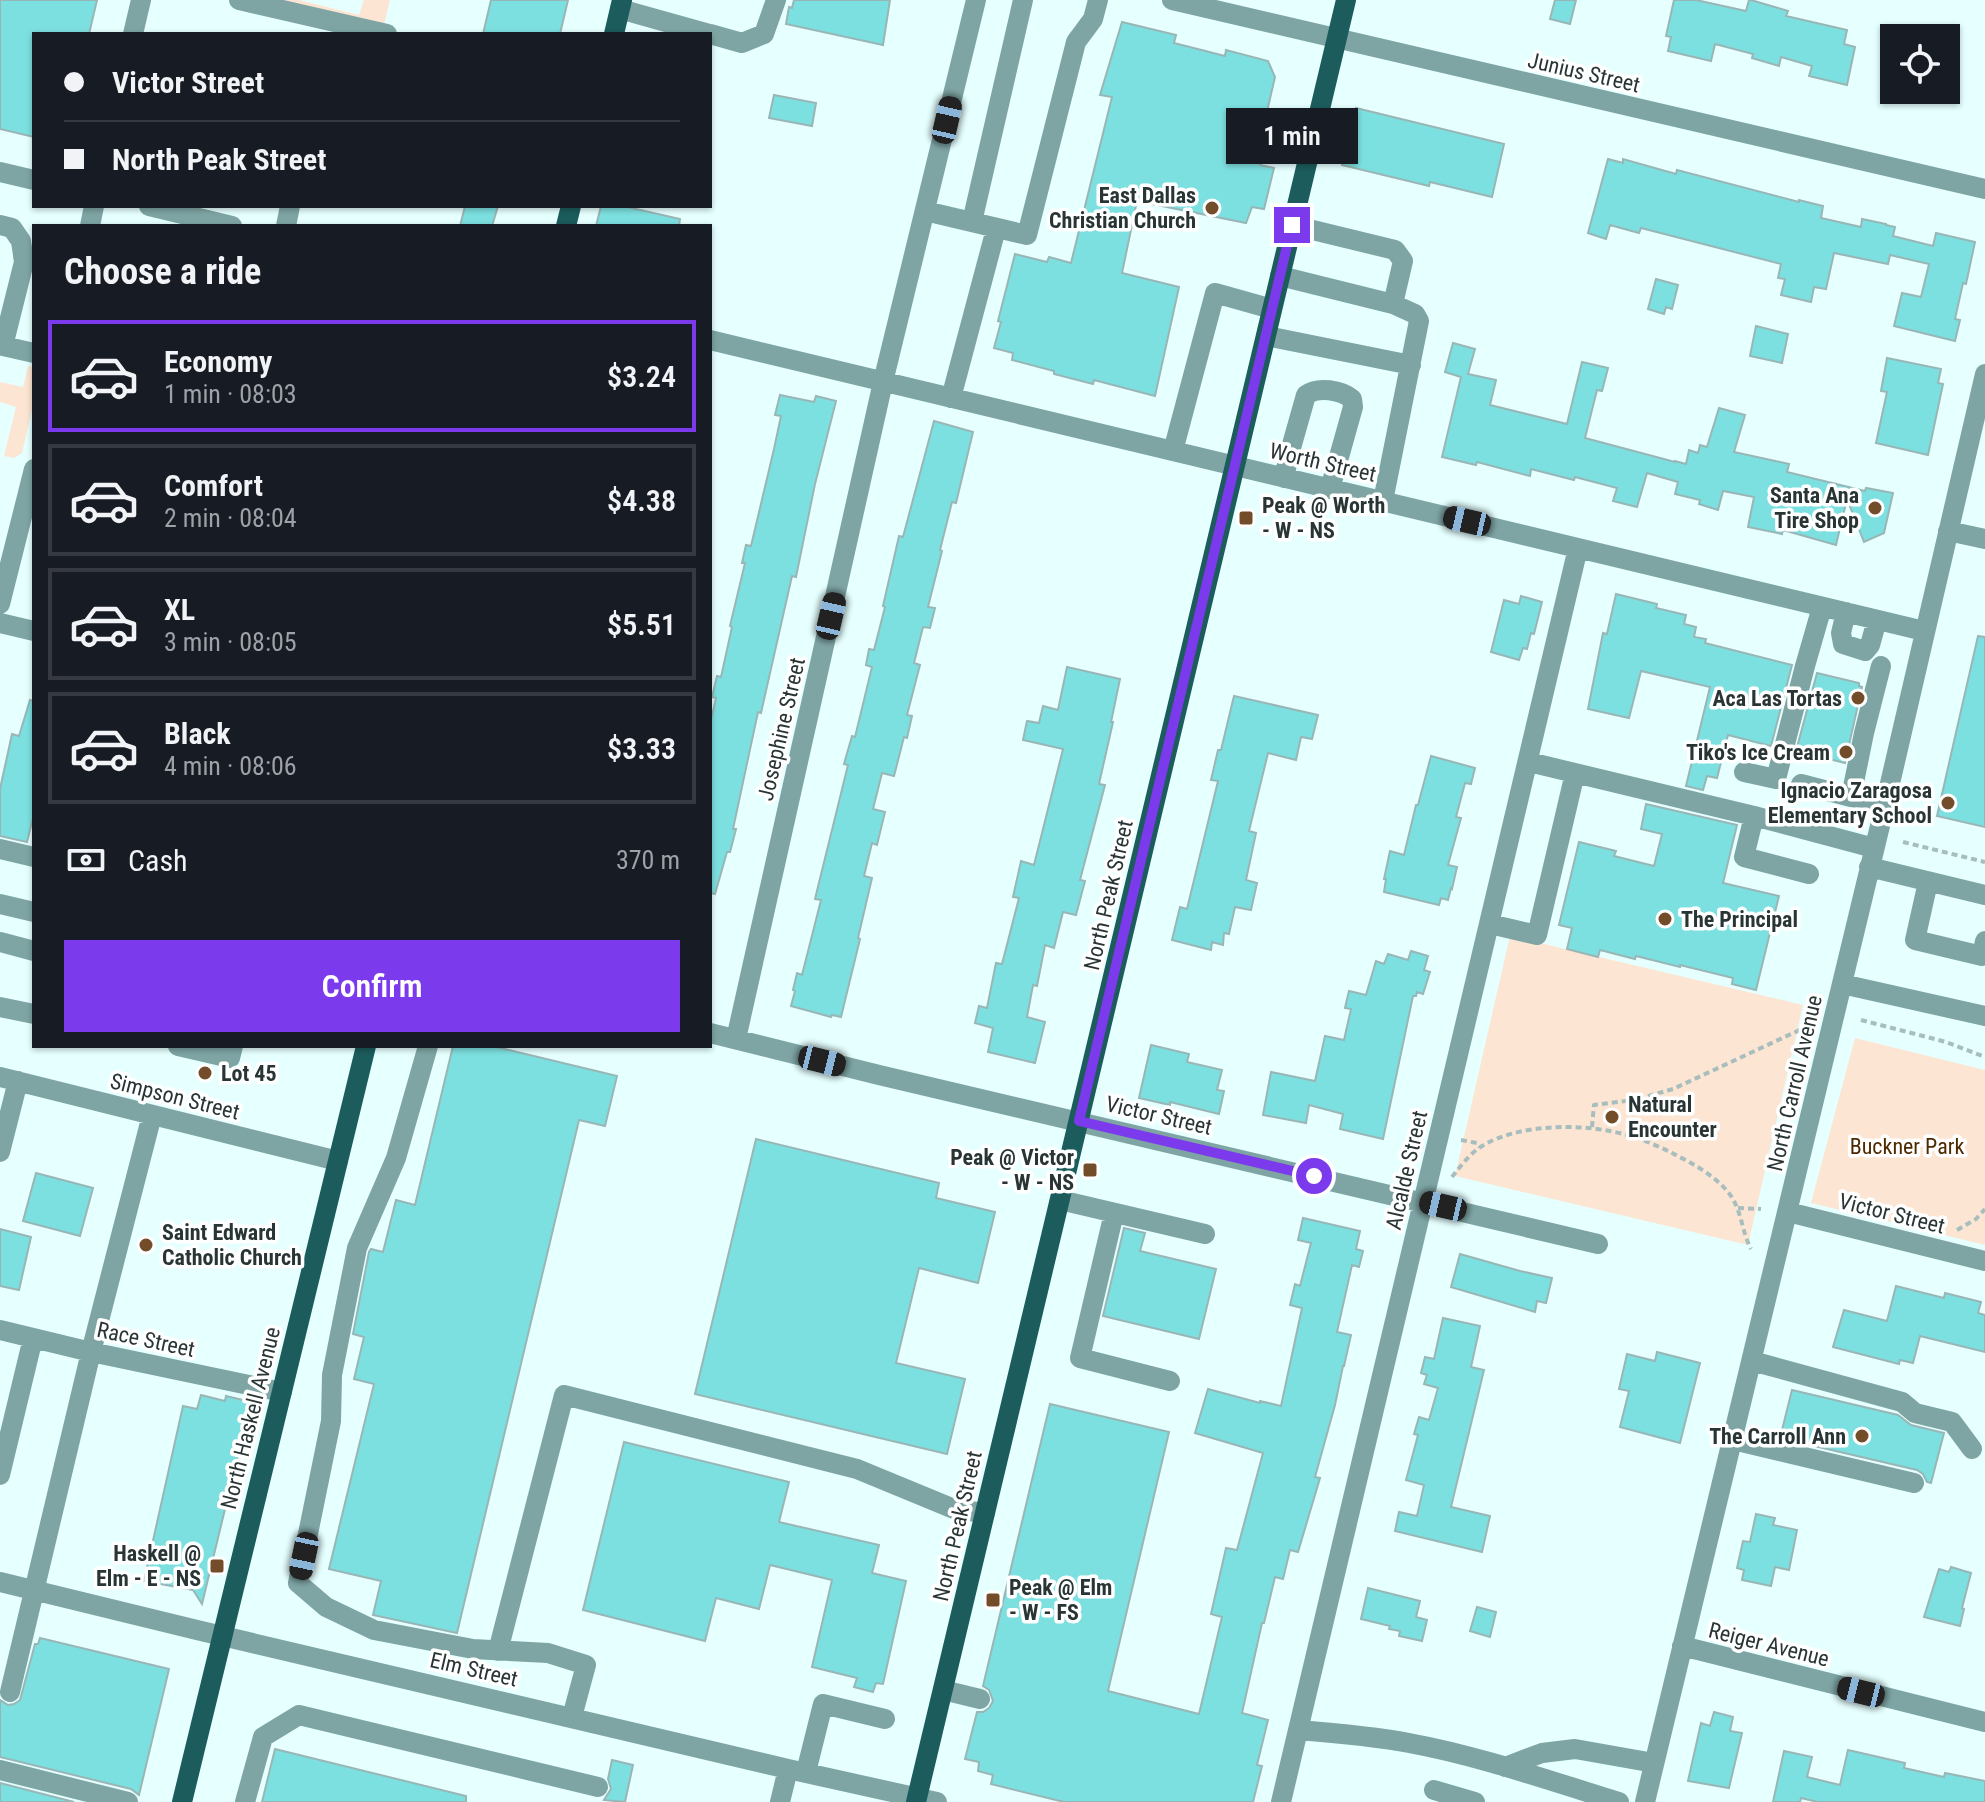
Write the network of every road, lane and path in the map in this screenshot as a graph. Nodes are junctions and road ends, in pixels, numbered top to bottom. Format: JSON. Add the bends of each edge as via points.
{"nodes":[{"id":1,"x":141,"y":0,"type":"edge"},
{"id":2,"x":239,"y":0,"type":"edge"},
{"id":3,"x":776,"y":0,"type":"edge"},
{"id":4,"x":976,"y":0,"type":"edge"},
{"id":5,"x":1023,"y":0,"type":"edge"},
{"id":6,"x":1098,"y":0,"type":"edge"},
{"id":7,"x":1172,"y":0,"type":"edge"},
{"id":8,"x":1346,"y":0,"type":"edge"},
{"id":9,"x":621,"y":5,"type":"edge"},
{"id":10,"x":133,"y":32,"type":"edge"},
{"id":11,"x":378,"y":32,"type":"edge"},
{"id":12,"x":614,"y":32,"type":"edge"},
{"id":13,"x":703,"y":32,"type":"edge"},
{"id":14,"x":712,"y":35,"type":"edge"},
{"id":15,"x":1337,"y":39,"type":"junction"},
{"id":16,"x":0,"y":172,"type":"edge"},
{"id":17,"x":32,"y":180,"type":"edge"},
{"id":18,"x":1985,"y":189,"type":"edge"},
{"id":19,"x":157,"y":208,"type":"edge"},
{"id":20,"x":925,"y":211,"type":"junction"},
{"id":21,"x":972,"y":222,"type":"junction"},
{"id":22,"x":222,"y":224,"type":"edge"},
{"id":23,"x":0,"y":225,"type":"edge"},
{"id":24,"x":1292,"y":225,"type":"junction"},
{"id":25,"x":996,"y":229,"type":"junction"},
{"id":26,"x":1280,"y":276,"type":"junction"},
{"id":27,"x":1393,"y":304,"type":"junction"},
{"id":28,"x":1272,"y":309,"type":"junction"},
{"id":29,"x":1266,"y":336,"type":"junction"},
{"id":30,"x":712,"y":340,"type":"edge"},
{"id":31,"x":32,"y":353,"type":"edge"},
{"id":32,"x":1411,"y":365,"type":"junction"},
{"id":33,"x":1985,"y":374,"type":"edge"},
{"id":34,"x":883,"y":382,"type":"junction"},
{"id":35,"x":951,"y":398,"type":"junction"},
{"id":36,"x":1173,"y":451,"type":"junction"},
{"id":37,"x":1235,"y":466,"type":"junction"},
{"id":38,"x":32,"y":477,"type":"edge"},
{"id":39,"x":1284,"y":478,"type":"junction"},
{"id":40,"x":1330,"y":489,"type":"junction"},
{"id":41,"x":1383,"y":501,"type":"junction"},
{"id":42,"x":1948,"y":531,"type":"junction"},
{"id":43,"x":1985,"y":539,"type":"edge"},
{"id":44,"x":1578,"y":548,"type":"junction"},
{"id":45,"x":0,"y":604,"type":"edge"},
{"id":46,"x":1822,"y":607,"type":"junction"},
{"id":47,"x":1846,"y":612,"type":"junction"},
{"id":48,"x":1877,"y":620,"type":"junction"},
{"id":49,"x":0,"y":623,"type":"edge"},
{"id":50,"x":32,"y":631,"type":"edge"},
{"id":51,"x":1924,"y":631,"type":"junction"},
{"id":52,"x":1865,"y":651,"type":"junction"},
{"id":53,"x":1881,"y":666,"type":"junction"},
{"id":54,"x":1915,"y":676,"type":"junction"},
{"id":55,"x":1529,"y":762,"type":"junction"},
{"id":56,"x":1744,"y":772,"type":"dead end"},
{"id":57,"x":1575,"y":773,"type":"junction"},
{"id":58,"x":1801,"y":784,"type":"dead end"},
{"id":59,"x":1851,"y":797,"type":"junction"},
{"id":60,"x":1885,"y":805,"type":"junction"},
{"id":61,"x":1754,"y":816,"type":"junction"},
{"id":62,"x":1903,"y":842,"type":"dead end"},
{"id":63,"x":0,"y":849,"type":"edge"},
{"id":64,"x":32,"y":857,"type":"edge"},
{"id":65,"x":1872,"y":857,"type":"junction"},
{"id":66,"x":1985,"y":862,"type":"edge"},
{"id":67,"x":1809,"y":874,"type":"dead end"},
{"id":68,"x":1928,"y":882,"type":"junction"},
{"id":69,"x":1985,"y":895,"type":"edge"},
{"id":70,"x":0,"y":904,"type":"edge"},
{"id":71,"x":32,"y":912,"type":"edge"},
{"id":72,"x":1490,"y":924,"type":"junction"},
{"id":73,"x":1985,"y":941,"type":"edge"},
{"id":74,"x":0,"y":942,"type":"edge"},
{"id":75,"x":32,"y":950,"type":"edge"},
{"id":76,"x":1842,"y":984,"type":"junction"},
{"id":77,"x":0,"y":1007,"type":"edge"},
{"id":78,"x":32,"y":1014,"type":"edge"},
{"id":79,"x":1985,"y":1016,"type":"edge"},
{"id":80,"x":1861,"y":1020,"type":"dead end"},
{"id":81,"x":1804,"y":1028,"type":"dead end"},
{"id":82,"x":712,"y":1033,"type":"edge"},
{"id":83,"x":736,"y":1039,"type":"junction"},
{"id":84,"x":187,"y":1048,"type":"edge"},
{"id":85,"x":232,"y":1048,"type":"edge"},
{"id":86,"x":366,"y":1048,"type":"edge"},
{"id":87,"x":427,"y":1048,"type":"edge"},
{"id":88,"x":1985,"y":1057,"type":"edge"},
{"id":89,"x":9,"y":1079,"type":"edge"},
{"id":90,"x":1634,"y":1100,"type":"junction"},
{"id":91,"x":152,"y":1115,"type":"junction"},
{"id":92,"x":4,"y":1120,"type":"edge"},
{"id":93,"x":1079,"y":1121,"type":"junction"},
{"id":94,"x":1592,"y":1127,"type":"junction"},
{"id":95,"x":1628,"y":1135,"type":"junction"},
{"id":96,"x":1461,"y":1140,"type":"dead end"},
{"id":97,"x":1480,"y":1147,"type":"junction"},
{"id":98,"x":0,"y":1152,"type":"edge"},
{"id":99,"x":338,"y":1161,"type":"junction"},
{"id":100,"x":1452,"y":1177,"type":"dead end"},
{"id":101,"x":1060,"y":1200,"type":"junction"},
{"id":102,"x":1423,"y":1202,"type":"junction"},
{"id":103,"x":1738,"y":1208,"type":"junction"},
{"id":104,"x":1761,"y":1209,"type":"dead end"},
{"id":105,"x":1985,"y":1209,"type":"edge"},
{"id":106,"x":1788,"y":1212,"type":"junction"},
{"id":107,"x":1114,"y":1213,"type":"junction"},
{"id":108,"x":1957,"y":1230,"type":"dead end"},
{"id":109,"x":1205,"y":1234,"type":"dead end"},
{"id":110,"x":1598,"y":1244,"type":"dead end"},
{"id":111,"x":1751,"y":1249,"type":"dead end"},
{"id":112,"x":1985,"y":1261,"type":"edge"},
{"id":113,"x":0,"y":1330,"type":"edge"},
{"id":114,"x":33,"y":1338,"type":"junction"},
{"id":115,"x":91,"y":1352,"type":"junction"},
{"id":116,"x":1752,"y":1361,"type":"junction"},
{"id":117,"x":1170,"y":1381,"type":"dead end"},
{"id":118,"x":282,"y":1392,"type":"junction"},
{"id":119,"x":1733,"y":1440,"type":"junction"},
{"id":120,"x":1972,"y":1449,"type":"dead end"},
{"id":121,"x":0,"y":1475,"type":"edge"},
{"id":122,"x":1914,"y":1483,"type":"dead end"},
{"id":123,"x":985,"y":1513,"type":"junction"},
{"id":124,"x":0,"y":1582,"type":"edge"},
{"id":125,"x":36,"y":1590,"type":"junction"},
{"id":126,"x":222,"y":1635,"type":"junction"},
{"id":127,"x":1682,"y":1646,"type":"junction"},
{"id":128,"x":498,"y":1651,"type":"junction"},
{"id":129,"x":943,"y":1690,"type":"junction"},
{"id":130,"x":10,"y":1692,"type":"dead end"},
{"id":131,"x":980,"y":1699,"type":"dead end"},
{"id":132,"x":572,"y":1717,"type":"junction"},
{"id":133,"x":885,"y":1719,"type":"dead end"},
{"id":134,"x":1985,"y":1722,"type":"edge"},
{"id":135,"x":1298,"y":1730,"type":"junction"},
{"id":136,"x":1654,"y":1763,"type":"junction"},
{"id":137,"x":1505,"y":1767,"type":"junction"},
{"id":138,"x":0,"y":1770,"type":"edge"},
{"id":139,"x":797,"y":1771,"type":"junction"},
{"id":140,"x":598,"y":1787,"type":"dead end"},
{"id":141,"x":1434,"y":1790,"type":"dead end"},
{"id":142,"x":923,"y":1800,"type":"edge"},
{"id":143,"x":128,"y":1802,"type":"edge"},
{"id":144,"x":182,"y":1802,"type":"edge"},
{"id":145,"x":245,"y":1802,"type":"edge"},
{"id":146,"x":780,"y":1802,"type":"edge"},
{"id":147,"x":1281,"y":1802,"type":"edge"},
{"id":148,"x":1475,"y":1802,"type":"edge"},
{"id":149,"x":1619,"y":1802,"type":"edge"},
{"id":150,"x":1645,"y":1802,"type":"edge"}],
"edges":[{"from":1,"to":10,"type":"street"},
{"from":2,"to":11,"type":"street"},
{"from":3,"to":14,"type":"street","via":[[764,34],[742,43]]},
{"from":4,"to":20,"type":"street","name":"Josephine Street"},
{"from":5,"to":21,"type":"street"},
{"from":6,"to":25,"type":"street","via":[[1093,19],[1076,42],[1027,235]]},
{"from":7,"to":15,"type":"street","name":"Junius Street"},
{"from":8,"to":15,"type":"main road","name":"North Peak Street"},
{"from":9,"to":12,"type":"main road"},
{"from":9,"to":13,"type":"street"},
{"from":15,"to":18,"type":"street","name":"Junius Street"},
{"from":15,"to":24,"type":"main road","name":"North Peak Street"},
{"from":16,"to":17,"type":"street"},
{"from":19,"to":22,"type":"street"},
{"from":20,"to":21,"type":"street"},
{"from":20,"to":34,"type":"street","name":"Josephine Street"},
{"from":21,"to":25,"type":"street"},
{"from":23,"to":31,"type":"street","via":[[12,228],[21,241],[24,262],[3,346]]},
{"from":24,"to":26,"type":"main road","name":"North Peak Street"},
{"from":24,"to":27,"type":"street","via":[[1395,250],[1403,261]]},
{"from":25,"to":35,"type":"street"},
{"from":26,"to":27,"type":"street"},
{"from":26,"to":28,"type":"main road","name":"North Peak Street"},
{"from":27,"to":32,"type":"street","via":[[1419,321]]},
{"from":28,"to":29,"type":"main road","name":"North Peak Street"},
{"from":28,"to":36,"type":"street","via":[[1215,293]]},
{"from":29,"to":32,"type":"street"},
{"from":29,"to":37,"type":"main road","name":"North Peak Street"},
{"from":30,"to":34,"type":"street","name":"Worth Street"},
{"from":32,"to":41,"type":"street"},
{"from":33,"to":42,"type":"street","name":"North Carroll Avenue"},
{"from":34,"to":35,"type":"street","name":"Worth Street"},
{"from":34,"to":83,"type":"street","name":"Josephine Street"},
{"from":35,"to":36,"type":"street","name":"Worth Street"},
{"from":36,"to":37,"type":"street","name":"Worth Street"},
{"from":37,"to":39,"type":"street","name":"Worth Street"},
{"from":37,"to":93,"type":"main road","name":"North Peak Street"},
{"from":38,"to":45,"type":"street"},
{"from":39,"to":40,"type":"street","name":"Worth Street"},
{"from":39,"to":40,"type":"street","via":[[1306,395],[1318,389],[1347,395],[1353,407]]},
{"from":40,"to":41,"type":"street","name":"Worth Street"},
{"from":41,"to":44,"type":"street","name":"Worth Street"},
{"from":42,"to":43,"type":"street"},
{"from":42,"to":51,"type":"street","name":"North Carroll Avenue"},
{"from":44,"to":46,"type":"street","name":"Worth Street"},
{"from":44,"to":55,"type":"street","name":"Alcalde Street"},
{"from":46,"to":47,"type":"street","name":"Worth Street"},
{"from":46,"to":56,"type":"street","via":[[1776,779]]},
{"from":47,"to":48,"type":"street","name":"Worth Street"},
{"from":47,"to":52,"type":"street","via":[[1843,644]]},
{"from":48,"to":51,"type":"street","name":"Worth Street"},
{"from":48,"to":52,"type":"street"},
{"from":49,"to":50,"type":"street"},
{"from":51,"to":54,"type":"street","name":"North Carroll Avenue"},
{"from":52,"to":53,"type":"street"},
{"from":53,"to":54,"type":"street"},
{"from":53,"to":59,"type":"street"},
{"from":54,"to":60,"type":"street","name":"North Carroll Avenue"},
{"from":55,"to":57,"type":"street"},
{"from":55,"to":72,"type":"street","name":"Alcalde Street"},
{"from":57,"to":61,"type":"street"},
{"from":57,"to":72,"type":"street","via":[[1537,935]]},
{"from":58,"to":59,"type":"street"},
{"from":59,"to":60,"type":"street"},
{"from":60,"to":65,"type":"street","name":"North Carroll Avenue"},
{"from":61,"to":65,"type":"street"},
{"from":61,"to":67,"type":"street","via":[[1744,857]]},
{"from":62,"to":66,"type":"path"},
{"from":63,"to":64,"type":"street"},
{"from":65,"to":68,"type":"street"},
{"from":65,"to":76,"type":"street","name":"North Carroll Avenue"},
{"from":68,"to":69,"type":"street"},
{"from":68,"to":73,"type":"street","via":[[1915,940],[1982,956]]},
{"from":70,"to":71,"type":"street"},
{"from":72,"to":102,"type":"street","name":"Alcalde Street"},
{"from":74,"to":75,"type":"street"},
{"from":76,"to":79,"type":"street"},
{"from":76,"to":106,"type":"street","name":"North Carroll Avenue"},
{"from":77,"to":78,"type":"street"},
{"from":80,"to":88,"type":"path"},
{"from":81,"to":90,"type":"path","via":[[1673,1089]]},
{"from":82,"to":83,"type":"street","name":"Victor Street"},
{"from":83,"to":93,"type":"street","name":"Victor Street"},
{"from":84,"to":85,"type":"street","via":[[230,1058]]},
{"from":86,"to":99,"type":"main road","name":"North Haskell Avenue"},
{"from":87,"to":128,"type":"street","via":[[396,1158],[357,1248],[332,1375],[331,1421],[298,1583],[326,1607],[374,1630]]},
{"from":89,"to":91,"type":"street","name":"Simpson Street"},
{"from":89,"to":92,"type":"street"},
{"from":90,"to":94,"type":"path","via":[[1594,1105]]},
{"from":90,"to":95,"type":"path"},
{"from":91,"to":99,"type":"street","name":"Simpson Street"},
{"from":91,"to":115,"type":"street"},
{"from":92,"to":98,"type":"street"},
{"from":93,"to":101,"type":"main road","name":"North Peak Street"},
{"from":93,"to":102,"type":"street","name":"Victor Street"},
{"from":94,"to":95,"type":"path"},
{"from":94,"to":97,"type":"path","via":[[1533,1130]]},
{"from":95,"to":103,"type":"path","via":[[1712,1177]]},
{"from":96,"to":97,"type":"path"},
{"from":97,"to":100,"type":"path"},
{"from":99,"to":118,"type":"main road","name":"North Haskell Avenue"},
{"from":101,"to":107,"type":"street"},
{"from":101,"to":123,"type":"main road","name":"North Peak Street"},
{"from":102,"to":110,"type":"street","name":"Victor Street"},
{"from":102,"to":135,"type":"street","name":"Alcalde Street"},
{"from":103,"to":104,"type":"path"},
{"from":103,"to":111,"type":"path"},
{"from":105,"to":108,"type":"path"},
{"from":106,"to":112,"type":"street","name":"Victor Street"},
{"from":106,"to":116,"type":"street","name":"North Carroll Avenue"},
{"from":107,"to":109,"type":"street"},
{"from":107,"to":117,"type":"street","via":[[1080,1358]]},
{"from":113,"to":114,"type":"street","name":"Race Street"},
{"from":114,"to":115,"type":"street","name":"Race Street"},
{"from":114,"to":121,"type":"street"},
{"from":115,"to":118,"type":"street","name":"Race Street"},
{"from":115,"to":125,"type":"street"},
{"from":116,"to":119,"type":"street","name":"North Carroll Avenue"},
{"from":116,"to":120,"type":"street","via":[[1902,1402],[1915,1413],[1952,1422]]},
{"from":118,"to":126,"type":"main road","name":"North Haskell Avenue"},
{"from":119,"to":122,"type":"street"},
{"from":119,"to":127,"type":"street","name":"North Carroll Avenue"},
{"from":123,"to":128,"type":"street","via":[[954,1509],[857,1469],[564,1395]]},
{"from":123,"to":129,"type":"main road","name":"North Peak Street"},
{"from":124,"to":125,"type":"street","name":"Elm Street"},
{"from":125,"to":126,"type":"street","name":"Elm Street"},
{"from":125,"to":130,"type":"street"},
{"from":126,"to":132,"type":"street","name":"Elm Street"},
{"from":126,"to":144,"type":"main road","name":"North Haskell Avenue"},
{"from":127,"to":134,"type":"street","name":"Reiger Avenue"},
{"from":127,"to":136,"type":"street","name":"North Carroll Avenue"},
{"from":128,"to":132,"type":"street","via":[[548,1653],[586,1665]]},
{"from":129,"to":131,"type":"street"},
{"from":129,"to":142,"type":"main road","name":"North Peak Street"},
{"from":132,"to":139,"type":"street","name":"Elm Street"},
{"from":133,"to":139,"type":"street","via":[[823,1704]]},
{"from":135,"to":137,"type":"street","via":[[1400,1741]]},
{"from":135,"to":147,"type":"street","name":"Alcalde Street"},
{"from":136,"to":137,"type":"street","via":[[1575,1749],[1542,1753]]},
{"from":136,"to":150,"type":"street","name":"North Carroll Avenue"},
{"from":137,"to":149,"type":"street"},
{"from":138,"to":143,"type":"street"},
{"from":139,"to":142,"type":"street","name":"Elm Street"},
{"from":139,"to":146,"type":"street"},
{"from":140,"to":145,"type":"street","via":[[299,1715],[263,1737]]},
{"from":141,"to":148,"type":"street"}]}
